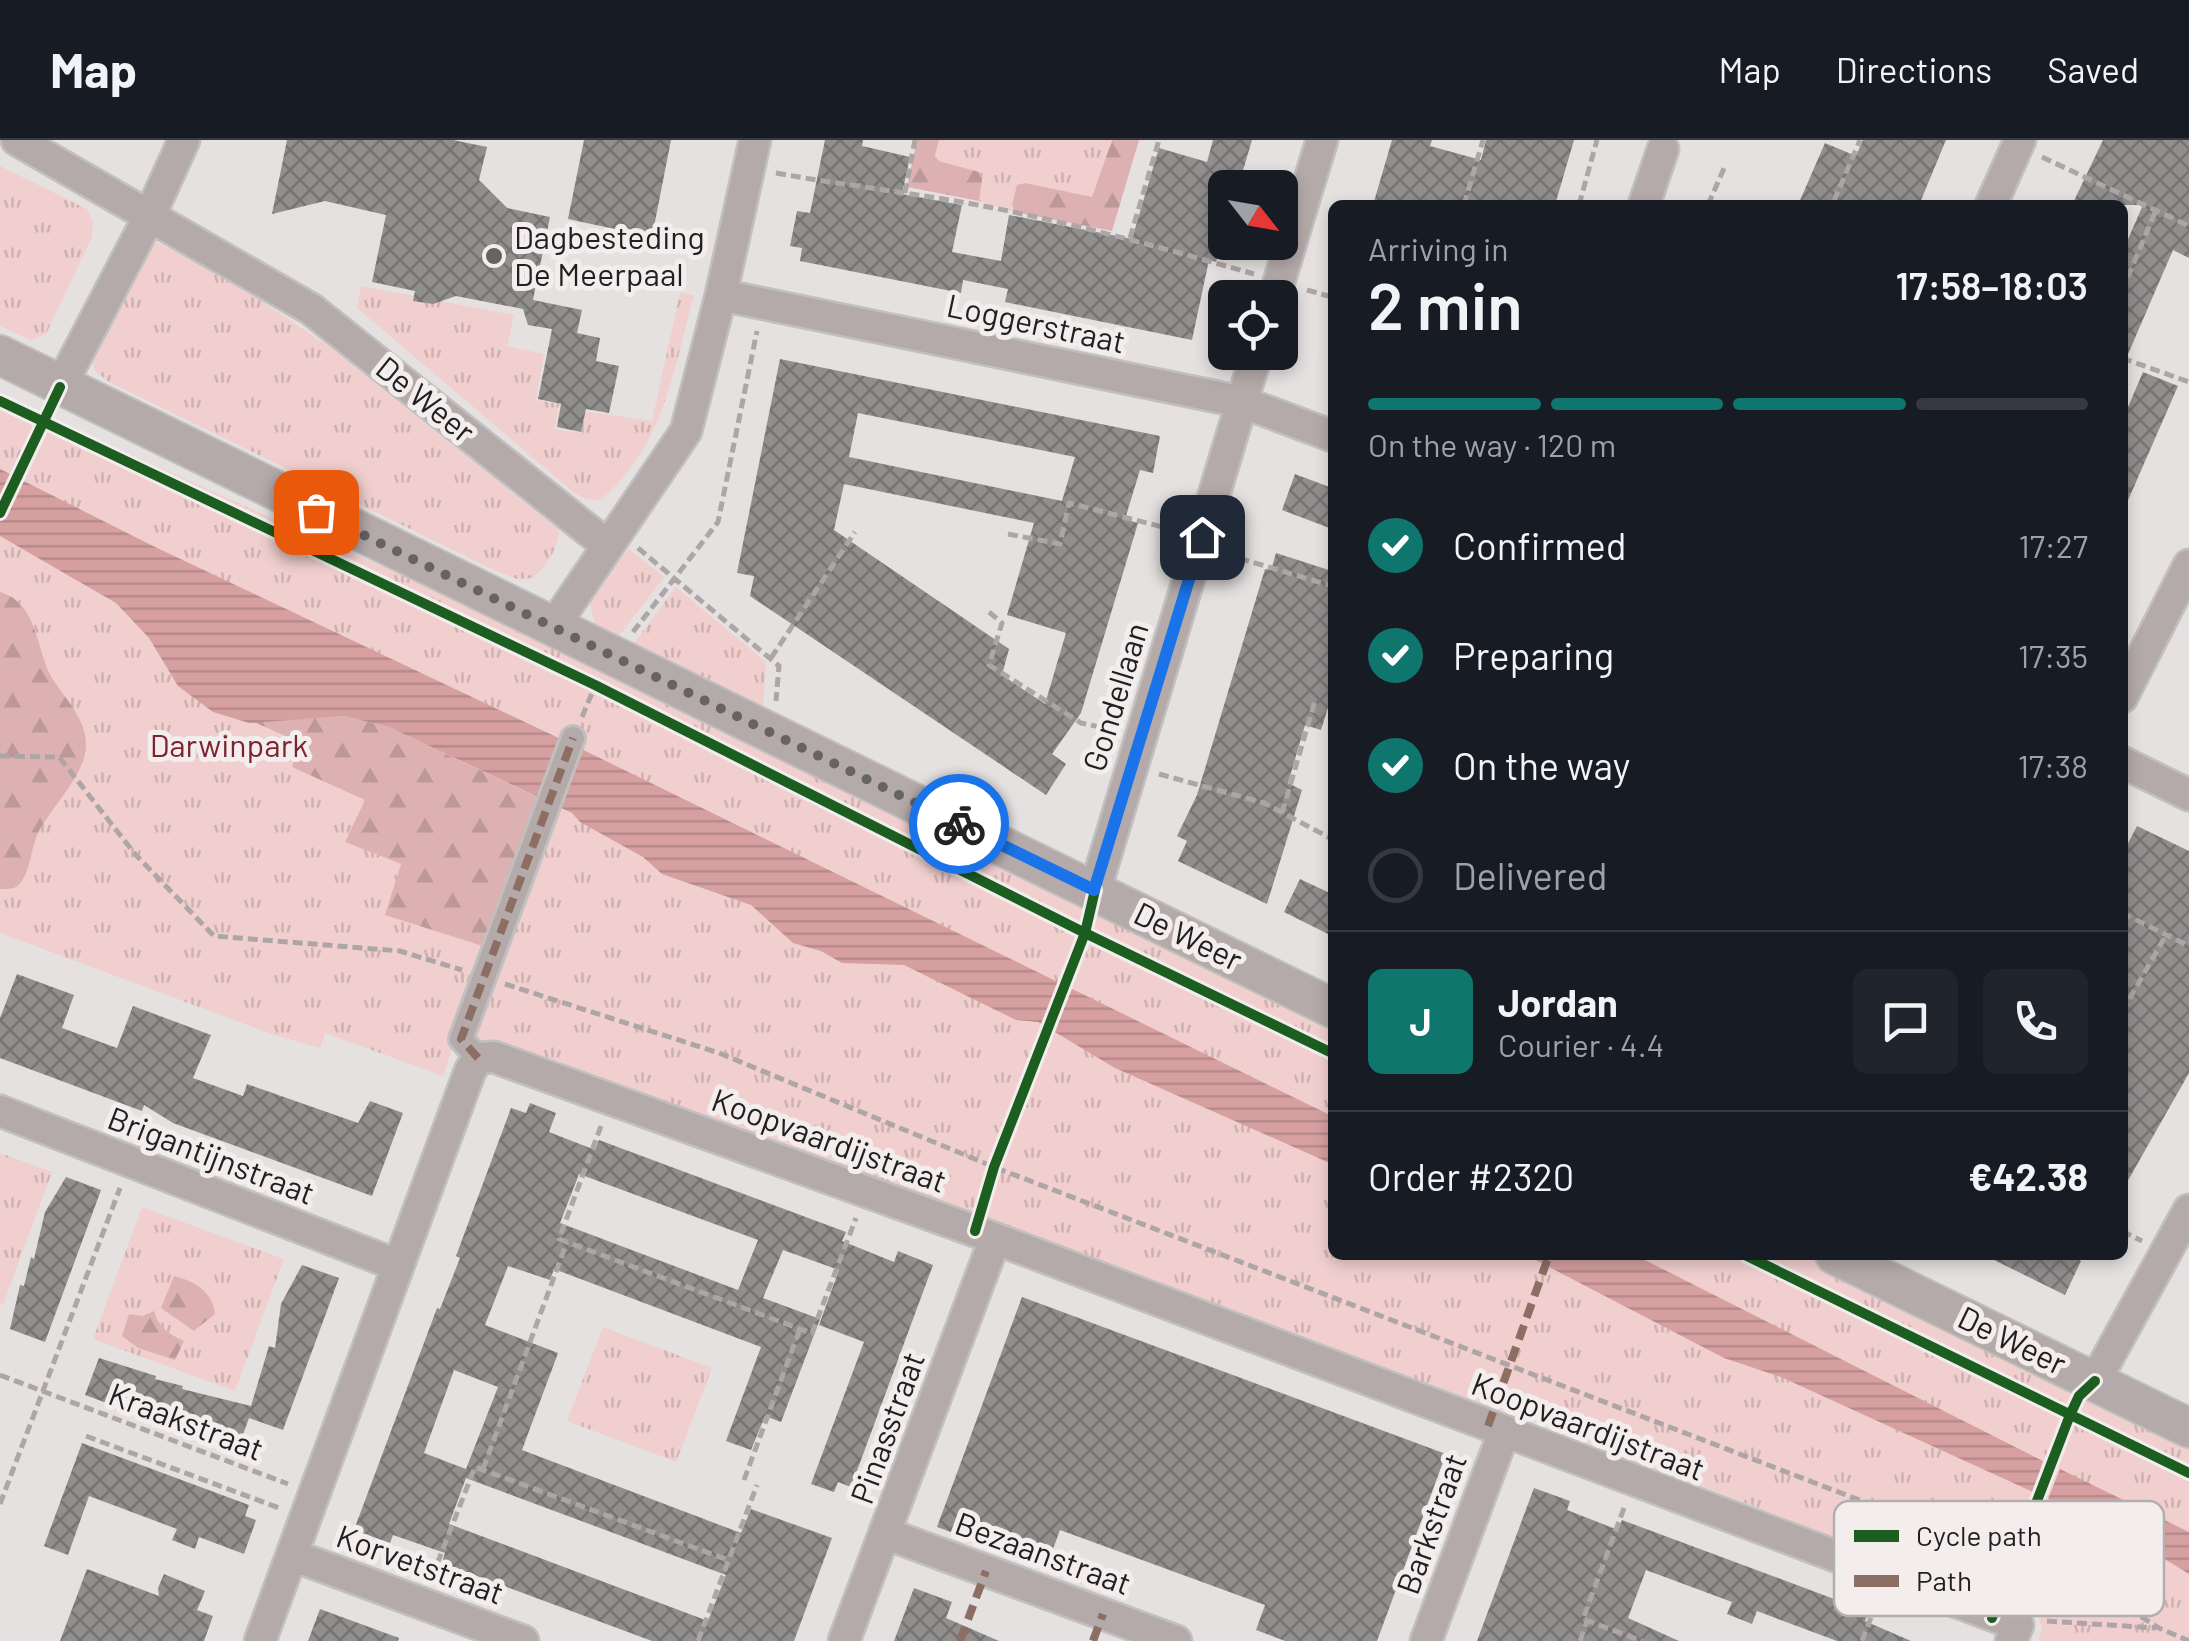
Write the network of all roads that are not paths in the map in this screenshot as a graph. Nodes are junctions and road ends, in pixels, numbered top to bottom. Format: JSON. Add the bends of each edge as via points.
{"nodes":[{"id":1,"x":16,"y":140,"type":"edge"},
{"id":2,"x":184,"y":140,"type":"edge"},
{"id":3,"x":1322,"y":140,"type":"edge"},
{"id":4,"x":2017,"y":145,"type":"edge"},
{"id":5,"x":1663,"y":150,"type":"dead end"},
{"id":6,"x":752,"y":154,"type":"edge"},
{"id":7,"x":1646,"y":200,"type":"edge"},
{"id":8,"x":1993,"y":200,"type":"edge"},
{"id":9,"x":150,"y":215,"type":"junction"},
{"id":10,"x":1279,"y":280,"type":"edge"},
{"id":11,"x":721,"y":295,"type":"junction"},
{"id":12,"x":0,"y":355,"type":"edge"},
{"id":13,"x":1252,"y":370,"type":"edge"},
{"id":14,"x":60,"y":387,"type":"junction"},
{"id":15,"x":1242,"y":402,"type":"junction"},
{"id":16,"x":1328,"y":434,"type":"edge"},
{"id":17,"x":613,"y":539,"type":"junction"},
{"id":18,"x":2189,"y":566,"type":"edge"},
{"id":19,"x":553,"y":627,"type":"junction"},
{"id":20,"x":2128,"y":685,"type":"edge"},
{"id":21,"x":573,"y":738,"type":"road end"},
{"id":22,"x":2128,"y":765,"type":"edge"},
{"id":23,"x":2189,"y":795,"type":"edge"},
{"id":24,"x":1094,"y":890,"type":"junction"},
{"id":25,"x":1328,"y":1006,"type":"edge"},
{"id":26,"x":478,"y":1058,"type":"junction"},
{"id":27,"x":0,"y":1111,"type":"edge"},
{"id":28,"x":2189,"y":1210,"type":"edge"},
{"id":29,"x":985,"y":1235,"type":"junction"},
{"id":30,"x":1845,"y":1260,"type":"edge"},
{"id":31,"x":397,"y":1265,"type":"junction"},
{"id":32,"x":2094,"y":1381,"type":"junction"},
{"id":33,"x":2189,"y":1428,"type":"edge"},
{"id":34,"x":1504,"y":1432,"type":"junction"},
{"id":35,"x":887,"y":1534,"type":"junction"},
{"id":36,"x":292,"y":1555,"type":"junction"},
{"id":37,"x":1834,"y":1558,"type":"edge"},
{"id":38,"x":1978,"y":1616,"type":"edge"},
{"id":39,"x":2007,"y":1628,"type":"edge"},
{"id":40,"x":260,"y":1641,"type":"edge"},
{"id":41,"x":523,"y":1641,"type":"edge"},
{"id":42,"x":844,"y":1641,"type":"edge"},
{"id":43,"x":1176,"y":1641,"type":"edge"},
{"id":44,"x":1426,"y":1641,"type":"edge"}],
"edges":[{"from":1,"to":9,"type":"street","name":"De Weer"},
{"from":2,"to":9,"type":"street"},
{"from":3,"to":10,"type":"street"},
{"from":4,"to":8,"type":"street"},
{"from":5,"to":7,"type":"street"},
{"from":6,"to":11,"type":"street"},
{"from":9,"to":14,"type":"street"},
{"from":9,"to":17,"type":"street","name":"De Weer","via":[[311,310]]},
{"from":11,"to":15,"type":"street","name":"Loggerstraat"},
{"from":11,"to":17,"type":"street","via":[[686,431]]},
{"from":12,"to":14,"type":"street","name":"De Weer"},
{"from":13,"to":15,"type":"street","name":"Gondellaan"},
{"from":14,"to":19,"type":"street","name":"De Weer"},
{"from":15,"to":16,"type":"street","name":"Loggerstraat"},
{"from":15,"to":24,"type":"street","name":"Gondellaan"},
{"from":17,"to":19,"type":"street"},
{"from":18,"to":20,"type":"street"},
{"from":19,"to":24,"type":"street","name":"De Weer","via":[[604,670],[773,734]]},
{"from":21,"to":26,"type":"street","via":[[461,1039]]},
{"from":22,"to":23,"type":"street"},
{"from":24,"to":25,"type":"street","name":"De Weer"},
{"from":26,"to":29,"type":"street","name":"Koopvaardijstraat","via":[[494,1058]]},
{"from":26,"to":31,"type":"street"},
{"from":27,"to":31,"type":"street","name":"Brigantijnstraat"},
{"from":28,"to":32,"type":"street"},
{"from":29,"to":34,"type":"street","name":"Koopvaardijstraat"},
{"from":29,"to":35,"type":"street","name":"Pinasstraat"},
{"from":30,"to":32,"type":"street","name":"De Weer"},
{"from":31,"to":36,"type":"street"},
{"from":32,"to":33,"type":"street","name":"De Weer"},
{"from":34,"to":37,"type":"street","name":"Koopvaardijstraat"},
{"from":34,"to":44,"type":"street","name":"Barkstraat"},
{"from":35,"to":42,"type":"street","name":"Pinasstraat"},
{"from":35,"to":43,"type":"street","name":"Bezaanstraat"},
{"from":36,"to":40,"type":"street"},
{"from":36,"to":41,"type":"street","name":"Korvetstraat"},
{"from":38,"to":39,"type":"street","name":"Koopvaardijstraat"}]}
